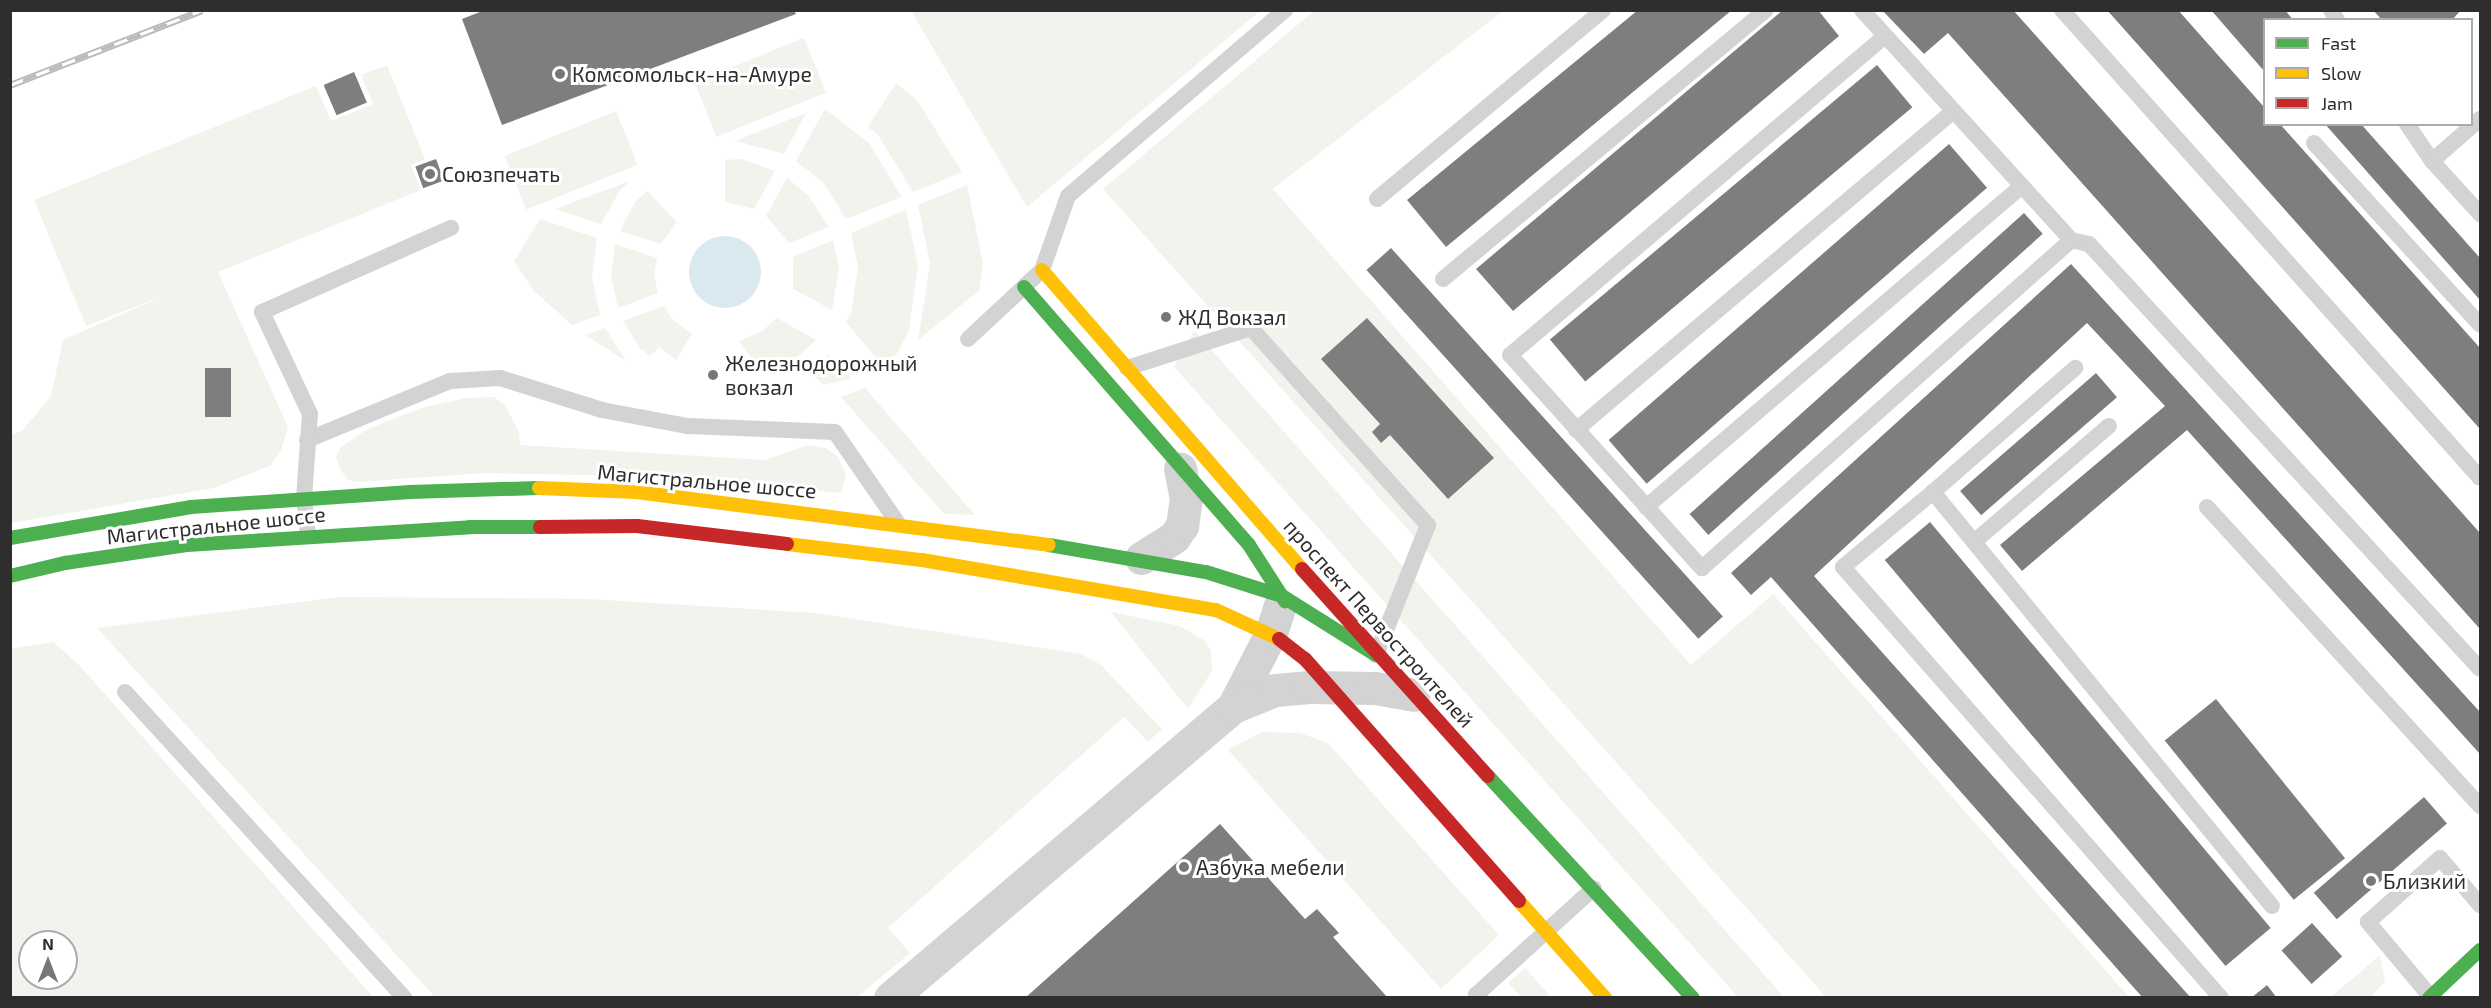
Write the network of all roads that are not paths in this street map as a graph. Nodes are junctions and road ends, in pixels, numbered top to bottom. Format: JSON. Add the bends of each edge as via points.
{"nodes":[{"id":1,"x":1285,"y":10,"type":"edge"},
{"id":2,"x":1602,"y":10,"type":"edge"},
{"id":3,"x":1766,"y":10,"type":"edge"},
{"id":4,"x":1862,"y":10,"type":"edge"},
{"id":5,"x":2062,"y":10,"type":"edge"},
{"id":6,"x":1885,"y":36,"type":"junction"},
{"id":7,"x":1953,"y":111,"type":"junction"},
{"id":8,"x":2408,"y":126,"type":"edge"},
{"id":9,"x":2473,"y":126,"type":"edge"},
{"id":10,"x":2314,"y":143,"type":"dead end"},
{"id":11,"x":2432,"y":161,"type":"junction"},
{"id":12,"x":2022,"y":186,"type":"junction"},
{"id":13,"x":1377,"y":199,"type":"dead end"},
{"id":14,"x":2481,"y":214,"type":"edge"},
{"id":15,"x":451,"y":228,"type":"dead end"},
{"id":16,"x":2071,"y":240,"type":"junction"},
{"id":17,"x":1042,"y":270,"type":"junction"},
{"id":18,"x":1443,"y":279,"type":"dead end"},
{"id":19,"x":1024,"y":287,"type":"junction"},
{"id":20,"x":2481,"y":325,"type":"edge"},
{"id":21,"x":968,"y":339,"type":"dead end"},
{"id":22,"x":1127,"y":368,"type":"junction"},
{"id":23,"x":2075,"y":368,"type":"dead end"},
{"id":24,"x":2109,"y":426,"type":"dead end"},
{"id":25,"x":1576,"y":430,"type":"junction"},
{"id":26,"x":307,"y":440,"type":"junction"},
{"id":27,"x":1215,"y":468,"type":"junction"},
{"id":28,"x":1180,"y":470,"type":"junction"},
{"id":29,"x":2481,"y":478,"type":"edge"},
{"id":30,"x":1933,"y":492,"type":"junction"},
{"id":31,"x":304,"y":500,"type":"junction"},
{"id":32,"x":1646,"y":507,"type":"junction"},
{"id":33,"x":2207,"y":507,"type":"dead end"},
{"id":34,"x":897,"y":523,"type":"junction"},
{"id":35,"x":308,"y":536,"type":"junction"},
{"id":36,"x":10,"y":538,"type":"edge"},
{"id":37,"x":1974,"y":542,"type":"junction"},
{"id":38,"x":1249,"y":545,"type":"junction"},
{"id":39,"x":892,"y":556,"type":"junction"},
{"id":40,"x":1141,"y":558,"type":"junction"},
{"id":41,"x":10,"y":576,"type":"edge"},
{"id":42,"x":1233,"y":580,"type":"junction"},
{"id":43,"x":1136,"y":594,"type":"junction"},
{"id":44,"x":1284,"y":617,"type":"junction"},
{"id":45,"x":1307,"y":638,"type":"dead end"},
{"id":46,"x":1376,"y":655,"type":"junction"},
{"id":47,"x":2481,"y":669,"type":"edge"},
{"id":48,"x":1331,"y":688,"type":"junction"},
{"id":49,"x":125,"y":692,"type":"dead end"},
{"id":50,"x":1413,"y":695,"type":"junction"},
{"id":51,"x":1233,"y":706,"type":"junction"},
{"id":52,"x":2481,"y":806,"type":"edge"},
{"id":53,"x":1594,"y":888,"type":"junction"},
{"id":54,"x":2481,"y":905,"type":"edge"},
{"id":55,"x":2272,"y":906,"type":"dead end"},
{"id":56,"x":1547,"y":933,"type":"junction"},
{"id":57,"x":2481,"y":950,"type":"edge"},
{"id":58,"x":2429,"y":997,"type":"edge"},
{"id":59,"x":404,"y":998,"type":"edge"},
{"id":60,"x":890,"y":998,"type":"edge"},
{"id":61,"x":1478,"y":998,"type":"edge"},
{"id":62,"x":1605,"y":998,"type":"edge"},
{"id":63,"x":1693,"y":998,"type":"edge"},
{"id":64,"x":2221,"y":998,"type":"edge"}],
"edges":[{"from":1,"to":17,"type":"lane","via":[[1068,196]]},
{"from":2,"to":13,"type":"lane"},
{"from":3,"to":18,"type":"lane"},
{"from":4,"to":6,"type":"lane"},
{"from":5,"to":29,"type":"lane"},
{"from":6,"to":7,"type":"lane"},
{"from":6,"to":25,"type":"lane","via":[[1510,355]]},
{"from":7,"to":12,"type":"lane"},
{"from":7,"to":25,"type":"lane"},
{"from":8,"to":11,"type":"lane"},
{"from":9,"to":11,"type":"lane"},
{"from":10,"to":20,"type":"lane"},
{"from":11,"to":14,"type":"lane"},
{"from":12,"to":16,"type":"lane"},
{"from":12,"to":32,"type":"lane"},
{"from":15,"to":26,"type":"lane","via":[[262,312],[310,414]]},
{"from":16,"to":32,"type":"lane","via":[[1702,568]]},
{"from":16,"to":47,"type":"lane","via":[[2089,244]]},
{"from":17,"to":19,"type":"lane"},
{"from":17,"to":22,"type":"main road","name":"проспект Первостроителей"},
{"from":19,"to":21,"type":"lane"},
{"from":19,"to":28,"type":"main road"},
{"from":22,"to":27,"type":"main road","name":"проспект Первостроителей"},
{"from":22,"to":46,"type":"lane","via":[[1251,328],[1428,525]]},
{"from":23,"to":30,"type":"lane"},
{"from":24,"to":37,"type":"lane"},
{"from":25,"to":32,"type":"lane"},
{"from":26,"to":31,"type":"lane"},
{"from":26,"to":34,"type":"lane","via":[[450,381],[500,378],[602,410],[687,426],[835,432]]},
{"from":27,"to":38,"type":"street"},
{"from":27,"to":46,"type":"main road","name":"проспект Первостроителей"},
{"from":28,"to":38,"type":"main road"},
{"from":28,"to":40,"type":"street","via":[[1186,499],[1182,526],[1174,537]]},
{"from":30,"to":37,"type":"lane"},
{"from":30,"to":64,"type":"lane","via":[[1843,567]]},
{"from":31,"to":34,"type":"main road","name":"Магистральное шоссе","via":[[529,488],[636,492]]},
{"from":31,"to":35,"type":"lane"},
{"from":31,"to":36,"type":"main road","name":"Магистральное шоссе","via":[[191,507]]},
{"from":33,"to":52,"type":"lane"},
{"from":34,"to":39,"type":"main road"},
{"from":34,"to":40,"type":"main road","name":"Магистральное шоссе"},
{"from":35,"to":39,"type":"main road","name":"Магистральное шоссе","via":[[470,527],[637,526]]},
{"from":35,"to":41,"type":"main road","name":"Магистральное шоссе","via":[[187,545],[65,563]]},
{"from":37,"to":55,"type":"lane"},
{"from":38,"to":42,"type":"street","via":[[1246,560]]},
{"from":38,"to":44,"type":"main road"},
{"from":39,"to":43,"type":"main road","name":"Магистральное шоссе"},
{"from":40,"to":42,"type":"main road","name":"Магистральное шоссе"},
{"from":42,"to":43,"type":"street","via":[[1189,591]]},
{"from":42,"to":44,"type":"main road","name":"Магистральное шоссе"},
{"from":43,"to":44,"type":"main road","name":"Магистральное шоссе","via":[[1216,610]]},
{"from":44,"to":46,"type":"main road","name":"Магистральное шоссе"},
{"from":44,"to":48,"type":"main road","name":"Магистральное шоссе","via":[[1290,646]]},
{"from":44,"to":51,"type":"street"},
{"from":45,"to":48,"type":"main road"},
{"from":46,"to":50,"type":"main road","name":"проспект Первостроителей"},
{"from":48,"to":50,"type":"street","via":[[1376,688]]},
{"from":48,"to":51,"type":"street","via":[[1275,690]]},
{"from":48,"to":56,"type":"main road"},
{"from":49,"to":59,"type":"lane"},
{"from":50,"to":53,"type":"main road","name":"проспект Первостроителей"},
{"from":51,"to":60,"type":"street"},
{"from":53,"to":56,"type":"lane"},
{"from":53,"to":63,"type":"main road","name":"проспект Первостроителей"},
{"from":54,"to":58,"type":"lane","via":[[2440,858],[2368,922]]},
{"from":56,"to":61,"type":"lane"},
{"from":56,"to":62,"type":"main road"},
{"from":57,"to":58,"type":"main road"}]}
